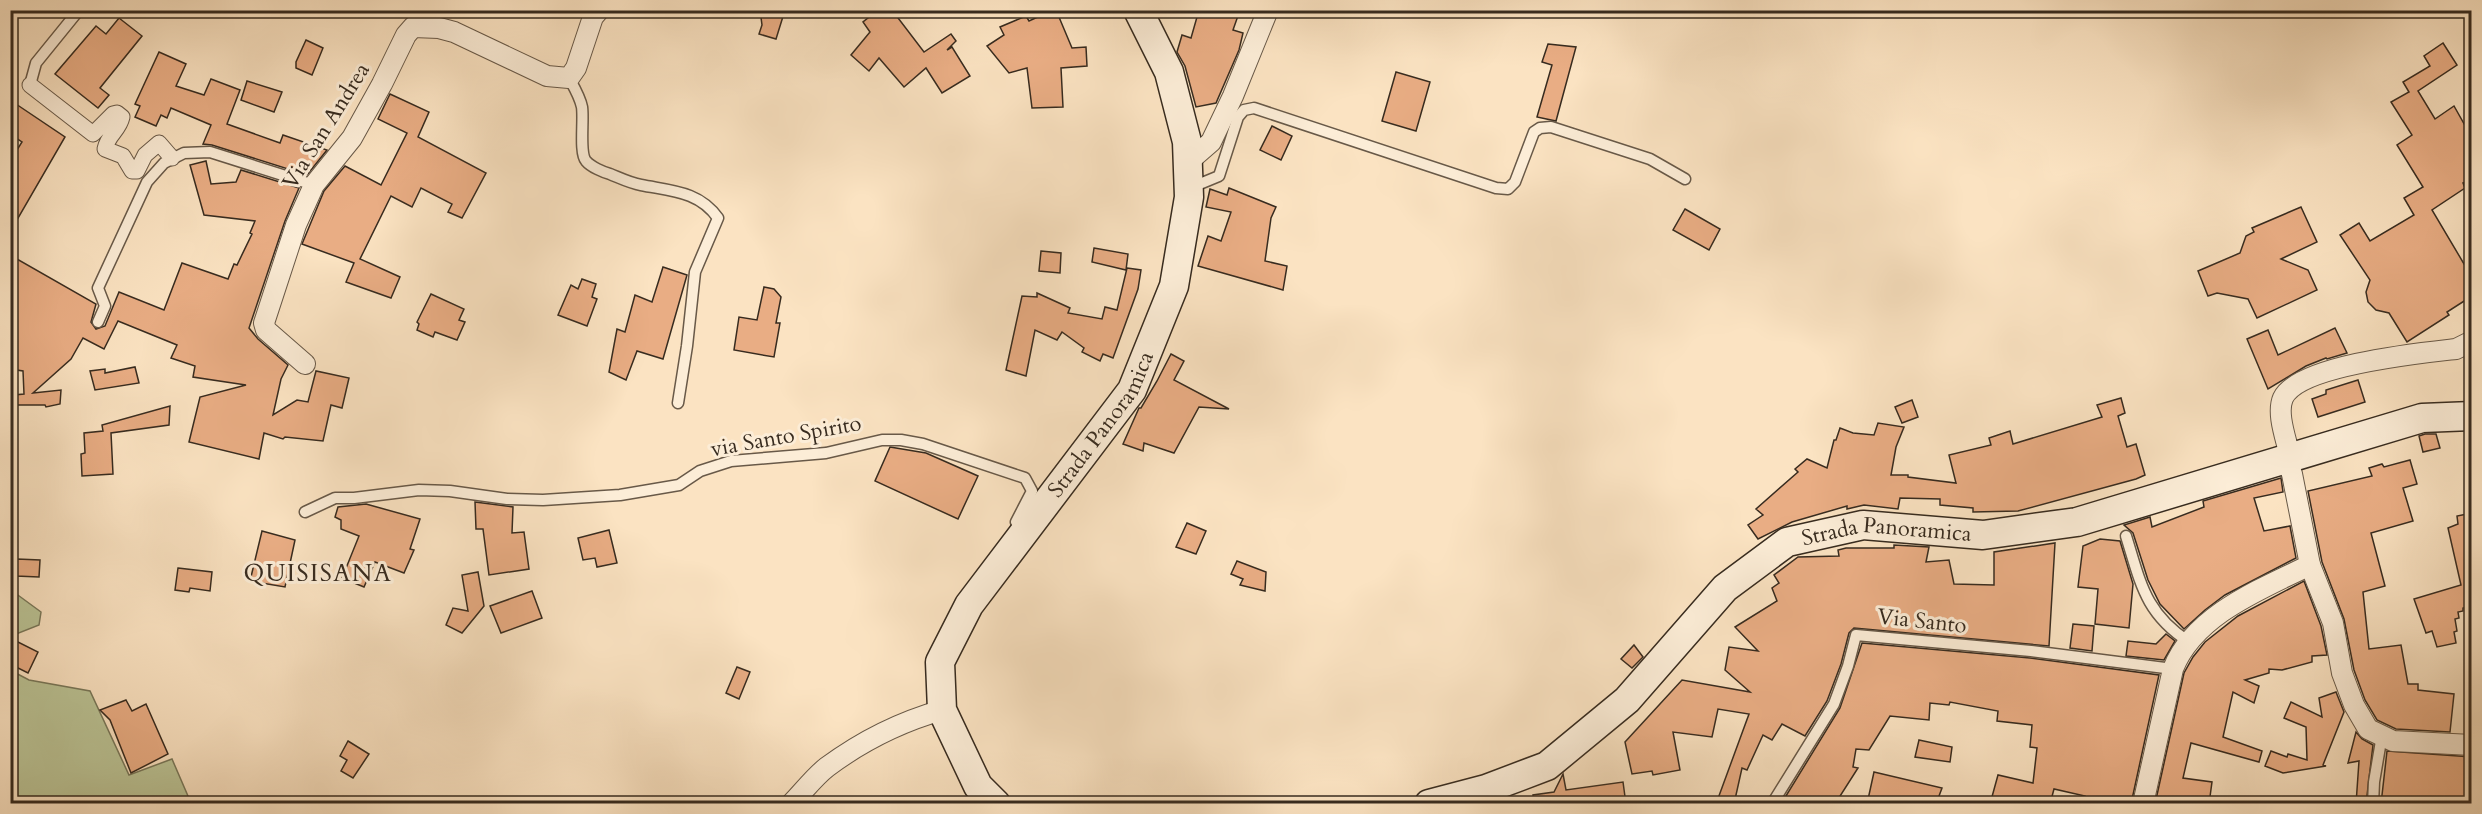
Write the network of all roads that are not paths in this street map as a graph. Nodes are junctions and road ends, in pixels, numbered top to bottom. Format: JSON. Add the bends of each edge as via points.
{"nodes":[{"id":1,"x":79,"y":10,"type":"edge"},
{"id":2,"x":599,"y":10,"type":"edge"},
{"id":3,"x":1138,"y":10,"type":"edge"},
{"id":4,"x":1268,"y":10,"type":"edge"},
{"id":5,"x":569,"y":78,"type":"junction"},
{"id":6,"x":30,"y":85,"type":"joint"},
{"id":7,"x":168,"y":160,"type":"junction"},
{"id":8,"x":1189,"y":175,"type":"junction"},
{"id":9,"x":1685,"y":179,"type":"dead end"},
{"id":10,"x":314,"y":185,"type":"junction"},
{"id":11,"x":98,"y":322,"type":"dead end"},
{"id":12,"x":2472,"y":341,"type":"edge"},
{"id":13,"x":305,"y":364,"type":"dead end"},
{"id":14,"x":678,"y":403,"type":"dead end"},
{"id":15,"x":2472,"y":416,"type":"edge"},
{"id":16,"x":2288,"y":458,"type":"junction"},
{"id":17,"x":305,"y":512,"type":"dead end"},
{"id":18,"x":1006,"y":535,"type":"dead end"},
{"id":19,"x":2126,"y":536,"type":"dead end"},
{"id":20,"x":2310,"y":565,"type":"junction"},
{"id":21,"x":977,"y":572,"type":"dead end"},
{"id":22,"x":971,"y":603,"type":"junction"},
{"id":23,"x":2189,"y":642,"type":"junction"},
{"id":24,"x":2173,"y":669,"type":"junction"},
{"id":25,"x":942,"y":710,"type":"junction"},
{"id":26,"x":2382,"y":735,"type":"junction"},
{"id":27,"x":2472,"y":745,"type":"edge"},
{"id":28,"x":791,"y":804,"type":"edge"},
{"id":29,"x":996,"y":804,"type":"edge"},
{"id":30,"x":1429,"y":804,"type":"edge"},
{"id":31,"x":1772,"y":804,"type":"edge"},
{"id":32,"x":2143,"y":804,"type":"edge"},
{"id":33,"x":2373,"y":804,"type":"edge"}],
"edges":[{"from":1,"to":6,"type":"lane","via":[[36,63]]},
{"from":2,"to":5,"type":"street"},
{"from":3,"to":8,"type":"main road","name":"Strada Panoramica","via":[[1169,72],[1187,142]]},
{"from":4,"to":8,"type":"street","via":[[1211,142]]},
{"from":5,"to":10,"type":"street","name":"Via San Andrea","via":[[547,76],[454,32],[413,27],[352,138]]},
{"from":5,"to":14,"type":"lane","via":[[582,106],[582,154],[586,162],[637,184],[696,198],[709,204],[718,218],[695,272]]},
{"from":6,"to":7,"type":"street","via":[[93,134],[113,114],[122,117],[120,125],[108,136],[105,149],[123,156],[132,171],[138,171],[145,155],[159,143]]},
{"from":7,"to":10,"type":"lane","via":[[184,153],[210,152]]},
{"from":7,"to":11,"type":"lane","via":[[147,182],[98,288],[105,306]]},
{"from":8,"to":9,"type":"lane","via":[[1219,176],[1238,117],[1244,110],[1254,108],[1496,188],[1508,189],[1515,182],[1534,132],[1551,127],[1650,159]]},
{"from":8,"to":22,"type":"main road","name":"Strada Panoramica","via":[[1174,286],[1132,390]]},
{"from":10,"to":13,"type":"street","name":"Via San Andrea","via":[[296,225],[264,323],[266,330]]},
{"from":12,"to":16,"type":"street","via":[[2457,349],[2345,366],[2291,389],[2283,399],[2282,413]]},
{"from":15,"to":16,"type":"main road","name":"Strada Panoramica","via":[[2421,418]]},
{"from":16,"to":20,"type":"street"},
{"from":16,"to":30,"type":"main road","name":"Strada Panoramica","via":[[2077,522],[1983,535],[1863,525],[1787,542],[1725,588],[1628,700],[1547,766],[1486,789]]},
{"from":17,"to":18,"type":"lane","name":"via Santo Spirito","via":[[335,498],[418,490],[543,500],[620,495],[680,485],[700,471],[731,461],[826,453],[882,440],[923,444],[1024,478],[1032,492]]},
{"from":19,"to":23,"type":"lane","via":[[2146,596],[2157,616]]},
{"from":20,"to":23,"type":"street","via":[[2256,589],[2203,627]]},
{"from":20,"to":26,"type":"street","via":[[2333,623],[2342,673],[2354,705],[2368,729]]},
{"from":21,"to":22,"type":"lane"},
{"from":22,"to":25,"type":"main road","name":"Strada Panoramica","via":[[940,662]]},
{"from":23,"to":24,"type":"street"},
{"from":24,"to":31,"type":"lane","name":"Via Santo","via":[[1856,635],[1834,705]]},
{"from":24,"to":32,"type":"street"},
{"from":25,"to":28,"type":"street","via":[[904,721],[878,735],[826,768]]},
{"from":25,"to":29,"type":"main road","name":"Strada Panoramica","via":[[978,786]]},
{"from":26,"to":27,"type":"street","via":[[2393,741]]},
{"from":26,"to":33,"type":"lane"}]}
